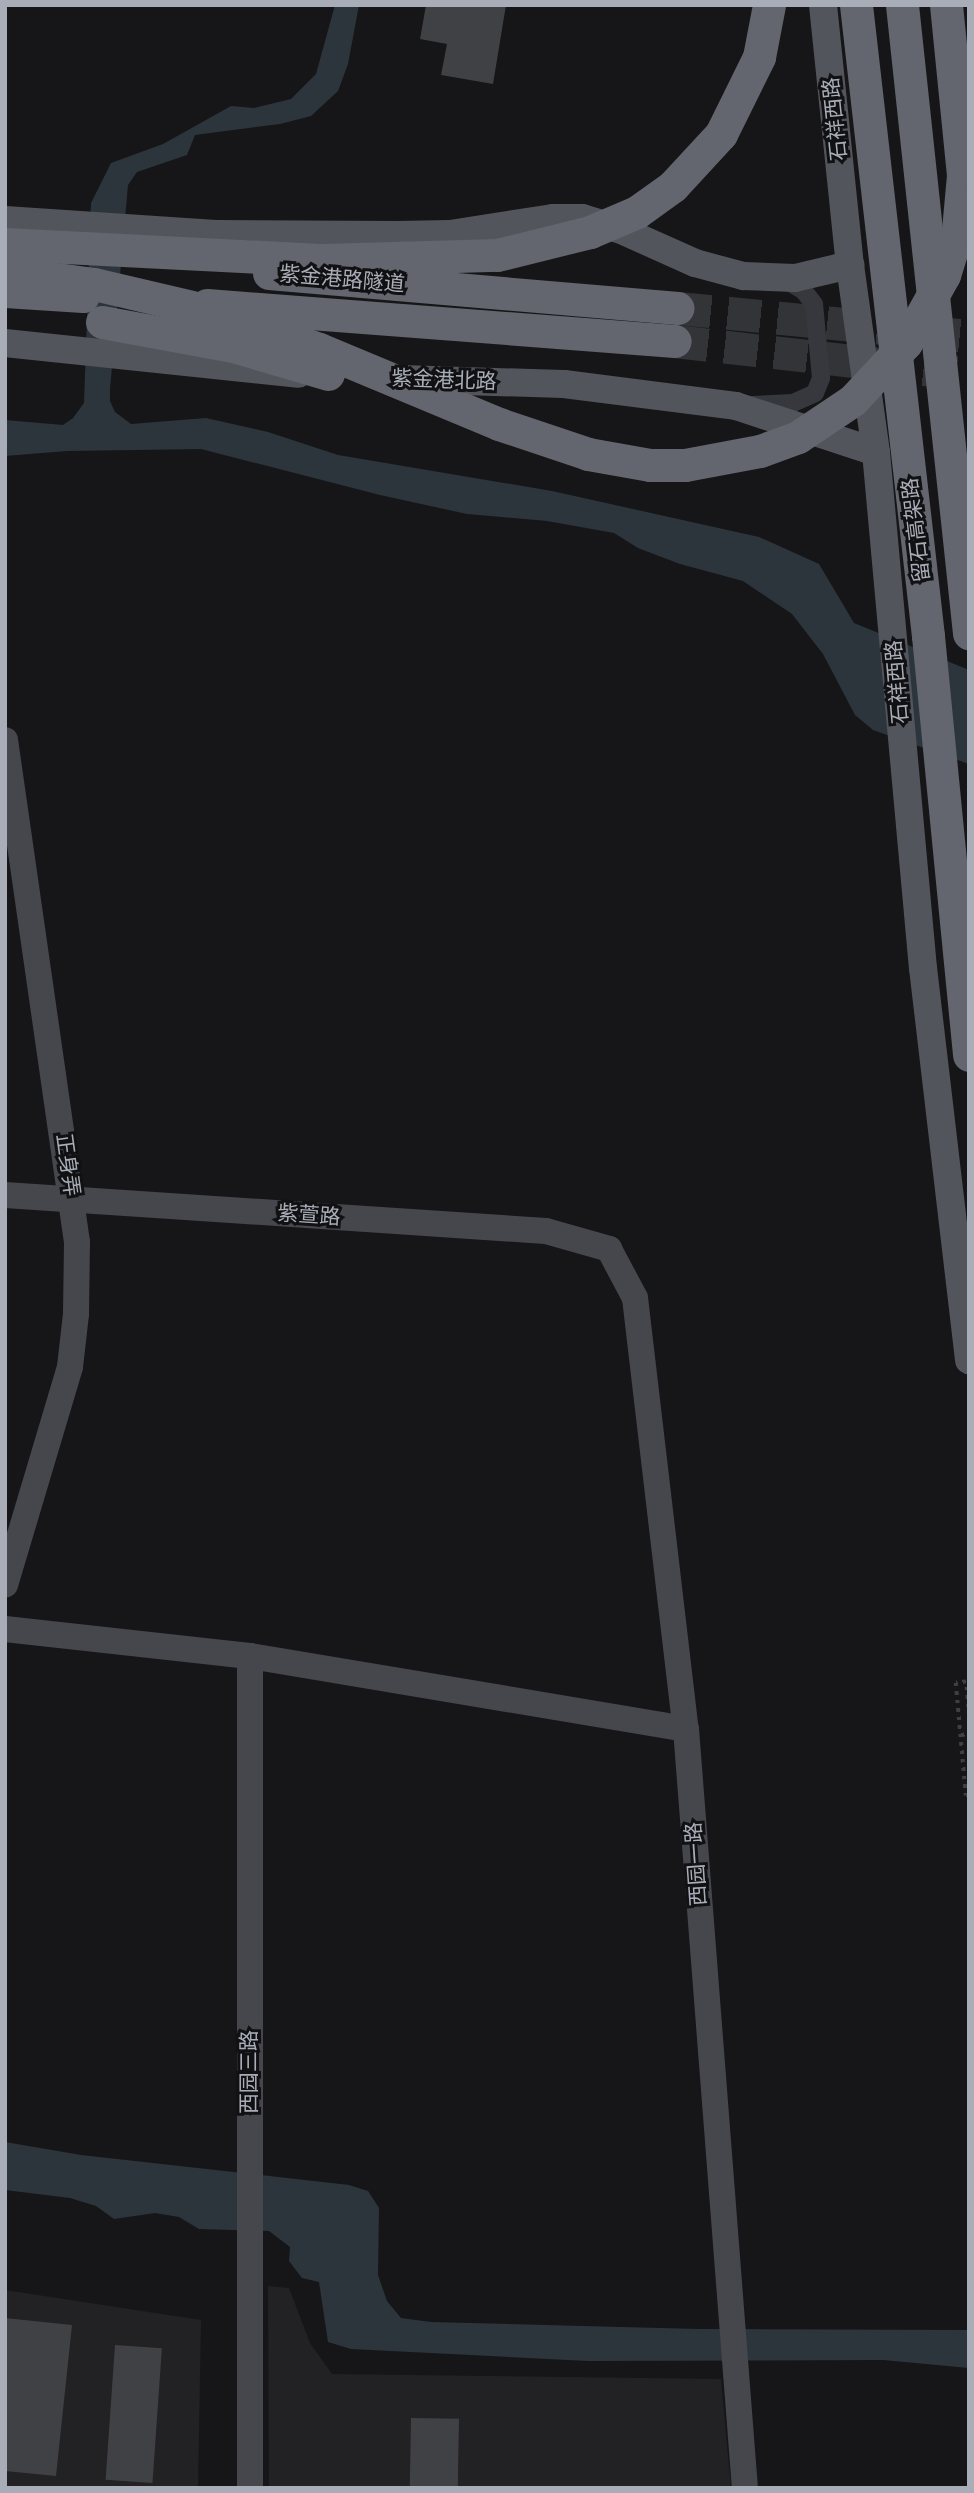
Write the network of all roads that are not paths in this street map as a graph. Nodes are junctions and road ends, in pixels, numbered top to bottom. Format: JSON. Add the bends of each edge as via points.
{"nodes":[{"id":1,"x":769,"y":5,"type":"edge"},
{"id":2,"x":823,"y":5,"type":"edge"},
{"id":3,"x":856,"y":5,"type":"edge"},
{"id":4,"x":902,"y":5,"type":"edge"},
{"id":5,"x":946,"y":5,"type":"edge"},
{"id":6,"x":5,"y":220,"type":"edge"},
{"id":7,"x":5,"y":244,"type":"edge"},
{"id":8,"x":5,"y":256,"type":"edge"},
{"id":9,"x":850,"y":265,"type":"junction"},
{"id":10,"x":5,"y":272,"type":"edge"},
{"id":11,"x":781,"y":277,"type":"junction"},
{"id":12,"x":5,"y":291,"type":"edge"},
{"id":13,"x":678,"y":308,"type":"tunnel mouth"},
{"id":14,"x":5,"y":310,"type":"edge"},
{"id":15,"x":675,"y":341,"type":"tunnel mouth"},
{"id":16,"x":5,"y":343,"type":"edge"},
{"id":17,"x":736,"y":406,"type":"junction"},
{"id":18,"x":499,"y":424,"type":"junction"},
{"id":19,"x":876,"y":452,"type":"junction"},
{"id":20,"x":969,"y":632,"type":"edge"},
{"id":21,"x":5,"y":740,"type":"edge"},
{"id":22,"x":969,"y":1055,"type":"edge"},
{"id":23,"x":5,"y":1195,"type":"edge"},
{"id":24,"x":73,"y":1198,"type":"junction"},
{"id":25,"x":610,"y":1249,"type":"joint"},
{"id":26,"x":969,"y":1360,"type":"edge"},
{"id":27,"x":5,"y":1585,"type":"edge"},
{"id":28,"x":5,"y":1629,"type":"edge"},
{"id":29,"x":250,"y":1656,"type":"junction"},
{"id":30,"x":686,"y":1730,"type":"junction"},
{"id":31,"x":250,"y":2488,"type":"edge"},
{"id":32,"x":746,"y":2488,"type":"edge"}],
"edges":[{"from":1,"to":7,"type":"highway","bridge":true,"via":[[759,57],[722,134],[673,186],[637,212],[590,232],[497,255],[324,260]]},
{"from":2,"to":9,"type":"main road","name":"石祥西路"},
{"from":3,"to":22,"type":"highway","name":"留石高架路","via":[[928,636]]},
{"from":4,"to":20,"type":"highway","name":"留石高架路"},
{"from":5,"to":18,"type":"highway","bridge":true,"via":[[961,152],[958,230],[944,275],[926,311],[906,343],[853,400],[798,437],[723,460],[685,465],[650,465],[588,454]]},
{"from":6,"to":11,"type":"main road","via":[[216,233],[398,235],[450,234],[582,218],[695,263],[743,276]]},
{"from":8,"to":13,"type":"highway","name":"紫金港路隧道","via":[[313,276]]},
{"from":9,"to":11,"type":"main road","via":[[796,278]]},
{"from":9,"to":19,"type":"main road","name":"石祥西路"},
{"from":10,"to":18,"type":"highway","bridge":true,"via":[[94,285],[212,312],[319,349]]},
{"from":11,"to":17,"type":"street","via":[[804,291],[814,304],[821,379],[815,393],[793,403]]},
{"from":12,"to":15,"type":"highway","name":"紫金港路隧道"},
{"from":14,"to":18,"type":"highway","bridge":true,"via":[[233,346]]},
{"from":16,"to":17,"type":"main road","name":"紫金港北路","via":[[265,372],[564,384]]},
{"from":17,"to":19,"type":"main road","name":"紫金港北路"},
{"from":19,"to":26,"type":"main road","name":"石祥西路","via":[[923,968]]},
{"from":21,"to":24,"type":"street","name":"正身弄"},
{"from":23,"to":24,"type":"street","name":"紫萱路"},
{"from":24,"to":25,"type":"street","name":"紫萱路","via":[[546,1231]]},
{"from":24,"to":27,"type":"street","name":"正身弄","via":[[77,1242],[70,1367]]},
{"from":25,"to":30,"type":"street","name":"西园一路","via":[[635,1298]]},
{"from":28,"to":29,"type":"street"},
{"from":29,"to":30,"type":"street"},
{"from":29,"to":31,"type":"street","name":"西园三路"},
{"from":30,"to":32,"type":"street","name":"西园一路"}]}
